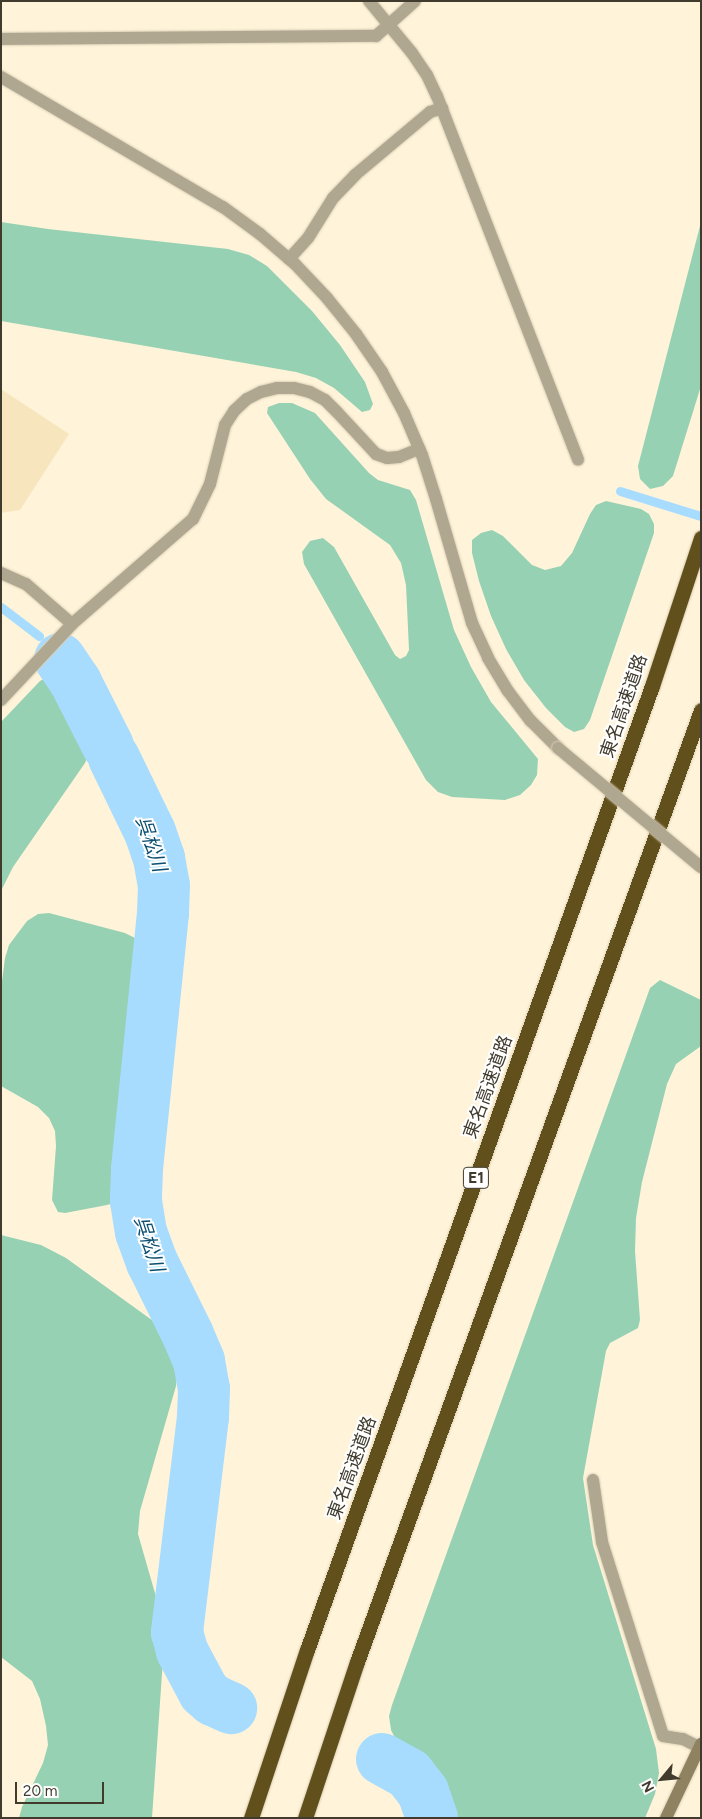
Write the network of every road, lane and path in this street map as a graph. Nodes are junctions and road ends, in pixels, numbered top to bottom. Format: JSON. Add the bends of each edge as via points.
{"nodes":[{"id":1,"x":369,"y":1,"type":"edge"},
{"id":2,"x":415,"y":1,"type":"edge"},
{"id":3,"x":389,"y":25,"type":"junction"},
{"id":4,"x":1,"y":39,"type":"edge"},
{"id":5,"x":1,"y":76,"type":"edge"},
{"id":6,"x":442,"y":108,"type":"junction"},
{"id":7,"x":289,"y":259,"type":"junction"},
{"id":8,"x":419,"y":449,"type":"junction"},
{"id":9,"x":578,"y":460,"type":"dead end"},
{"id":10,"x":701,"y":538,"type":"edge"},
{"id":11,"x":1,"y":573,"type":"edge"},
{"id":12,"x":72,"y":624,"type":"junction"},
{"id":13,"x":1,"y":700,"type":"edge"},
{"id":14,"x":701,"y":710,"type":"edge"},
{"id":15,"x":701,"y":867,"type":"edge"},
{"id":16,"x":593,"y":1480,"type":"dead end"},
{"id":17,"x":700,"y":1745,"type":"edge"},
{"id":18,"x":251,"y":1818,"type":"edge"},
{"id":19,"x":305,"y":1818,"type":"edge"},
{"id":20,"x":666,"y":1818,"type":"edge"}],
"edges":[{"from":1,"to":3,"type":"street"},
{"from":2,"to":3,"type":"street"},
{"from":3,"to":4,"type":"street","via":[[376,36]]},
{"from":3,"to":6,"type":"street","via":[[427,75]]},
{"from":5,"to":7,"type":"street","via":[[223,207]]},
{"from":6,"to":7,"type":"street","via":[[430,112],[355,175],[333,198],[308,238]]},
{"from":6,"to":9,"type":"street"},
{"from":7,"to":8,"type":"street","via":[[356,334],[390,388]]},
{"from":8,"to":12,"type":"street","via":[[387,458],[376,454],[337,412],[317,396],[294,388],[261,392],[234,411],[225,425],[210,484],[193,519]]},
{"from":8,"to":15,"type":"street","bridge":true,"via":[[472,623],[508,691],[558,748]]},
{"from":10,"to":18,"type":"highway","name":"東名高速道路","number":"E1","via":[[652,686],[307,1650]]},
{"from":11,"to":12,"type":"street","via":[[26,584]]},
{"from":12,"to":13,"type":"street"},
{"from":14,"to":19,"type":"highway","via":[[357,1662]]},
{"from":16,"to":17,"type":"street","via":[[602,1542],[663,1736]]},
{"from":17,"to":20,"type":"main road"}]}
